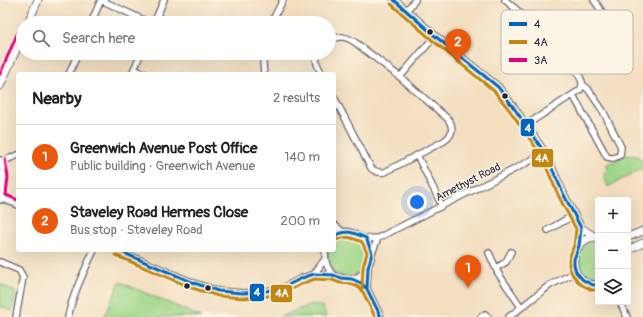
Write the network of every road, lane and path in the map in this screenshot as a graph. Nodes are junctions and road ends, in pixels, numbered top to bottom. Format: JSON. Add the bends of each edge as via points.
{"nodes":[{"id":1,"x":38,"y":0,"type":"edge"},
{"id":2,"x":101,"y":0,"type":"edge"},
{"id":3,"x":164,"y":0,"type":"edge"},
{"id":4,"x":283,"y":0,"type":"edge"},
{"id":5,"x":394,"y":0,"type":"edge"},
{"id":6,"x":415,"y":0,"type":"edge"},
{"id":7,"x":505,"y":0,"type":"edge"},
{"id":8,"x":594,"y":0,"type":"edge"},
{"id":9,"x":517,"y":10,"type":"edge"},
{"id":10,"x":601,"y":10,"type":"edge"},
{"id":11,"x":406,"y":11,"type":"junction"},
{"id":12,"x":31,"y":16,"type":"edge"},
{"id":13,"x":94,"y":16,"type":"edge"},
{"id":14,"x":135,"y":16,"type":"edge"},
{"id":15,"x":157,"y":16,"type":"edge"},
{"id":16,"x":275,"y":16,"type":"edge"},
{"id":17,"x":434,"y":36,"type":"junction"},
{"id":18,"x":336,"y":38,"type":"edge"},
{"id":19,"x":16,"y":49,"type":"edge"},
{"id":20,"x":75,"y":60,"type":"edge"},
{"id":21,"x":138,"y":60,"type":"edge"},
{"id":22,"x":263,"y":60,"type":"edge"},
{"id":23,"x":317,"y":60,"type":"edge"},
{"id":24,"x":70,"y":72,"type":"edge"},
{"id":25,"x":133,"y":72,"type":"edge"},
{"id":26,"x":264,"y":72,"type":"edge"},
{"id":27,"x":321,"y":72,"type":"edge"},
{"id":28,"x":578,"y":74,"type":"edge"},
{"id":29,"x":400,"y":77,"type":"junction"},
{"id":30,"x":0,"y":83,"type":"edge"},
{"id":31,"x":583,"y":85,"type":"junction"},
{"id":32,"x":573,"y":95,"type":"junction"},
{"id":33,"x":336,"y":102,"type":"edge"},
{"id":34,"x":526,"y":126,"type":"junction"},
{"id":35,"x":545,"y":153,"type":"junction"},
{"id":36,"x":417,"y":155,"type":"junction"},
{"id":37,"x":16,"y":156,"type":"edge"},
{"id":38,"x":0,"y":161,"type":"edge"},
{"id":39,"x":1,"y":199,"type":"edge"},
{"id":40,"x":16,"y":204,"type":"edge"},
{"id":41,"x":442,"y":206,"type":"junction"},
{"id":42,"x":574,"y":215,"type":"junction"},
{"id":43,"x":336,"y":227,"type":"edge"},
{"id":44,"x":581,"y":228,"type":"junction"},
{"id":45,"x":548,"y":230,"type":"dead end"},
{"id":46,"x":643,"y":231,"type":"edge"},
{"id":47,"x":343,"y":232,"type":"junction"},
{"id":48,"x":336,"y":235,"type":"edge"},
{"id":49,"x":595,"y":236,"type":"edge"},
{"id":50,"x":631,"y":237,"type":"edge"},
{"id":51,"x":366,"y":238,"type":"junction"},
{"id":52,"x":378,"y":238,"type":"junction"},
{"id":53,"x":595,"y":238,"type":"edge"},
{"id":54,"x":643,"y":243,"type":"edge"},
{"id":55,"x":579,"y":246,"type":"junction"},
{"id":56,"x":631,"y":249,"type":"edge"},
{"id":57,"x":93,"y":252,"type":"edge"},
{"id":58,"x":130,"y":252,"type":"edge"},
{"id":59,"x":325,"y":252,"type":"edge"},
{"id":60,"x":511,"y":252,"type":"dead end"},
{"id":61,"x":372,"y":253,"type":"junction"},
{"id":62,"x":489,"y":253,"type":"dead end"},
{"id":63,"x":325,"y":259,"type":"junction"},
{"id":64,"x":0,"y":262,"type":"edge"},
{"id":65,"x":368,"y":268,"type":"junction"},
{"id":66,"x":496,"y":268,"type":"junction"},
{"id":67,"x":576,"y":272,"type":"junction"},
{"id":68,"x":314,"y":274,"type":"junction"},
{"id":69,"x":333,"y":275,"type":"junction"},
{"id":70,"x":352,"y":279,"type":"junction"},
{"id":71,"x":595,"y":285,"type":"edge"},
{"id":72,"x":367,"y":288,"type":"junction"},
{"id":73,"x":621,"y":305,"type":"edge"},
{"id":74,"x":521,"y":307,"type":"junction"},
{"id":75,"x":16,"y":317,"type":"edge"},
{"id":76,"x":68,"y":317,"type":"edge"},
{"id":77,"x":380,"y":317,"type":"edge"},
{"id":78,"x":481,"y":317,"type":"edge"},
{"id":79,"x":488,"y":317,"type":"edge"},
{"id":80,"x":509,"y":317,"type":"edge"},
{"id":81,"x":627,"y":317,"type":"edge"}],
"edges":[{"from":1,"to":12,"type":"street"},
{"from":2,"to":13,"type":"street"},
{"from":2,"to":14,"type":"street"},
{"from":3,"to":15,"type":"street"},
{"from":4,"to":16,"type":"street"},
{"from":5,"to":11,"type":"street"},
{"from":6,"to":11,"type":"street"},
{"from":7,"to":9,"type":"street"},
{"from":8,"to":10,"type":"street"},
{"from":11,"to":17,"type":"street"},
{"from":17,"to":29,"type":"street"},
{"from":17,"to":34,"type":"street","via":[[498,87]]},
{"from":18,"to":29,"type":"street","via":[[341,36],[349,38]]},
{"from":19,"to":30,"type":"street"},
{"from":20,"to":24,"type":"street"},
{"from":21,"to":25,"type":"street"},
{"from":22,"to":26,"type":"street"},
{"from":23,"to":27,"type":"street"},
{"from":28,"to":31,"type":"street"},
{"from":29,"to":36,"type":"street","via":[[448,119],[452,126],[448,138]]},
{"from":31,"to":32,"type":"street"},
{"from":31,"to":32,"type":"street","via":[[603,111],[621,147],[620,155],[614,158],[607,157]]},
{"from":32,"to":34,"type":"street"},
{"from":33,"to":36,"type":"street","via":[[374,171],[385,172]]},
{"from":34,"to":35,"type":"street"},
{"from":35,"to":41,"type":"street","name":"Amethyst Road"},
{"from":35,"to":42,"type":"street"},
{"from":36,"to":41,"type":"street"},
{"from":37,"to":38,"type":"street"},
{"from":38,"to":39,"type":"street","via":[[3,177]]},
{"from":39,"to":40,"type":"street"},
{"from":41,"to":52,"type":"street","name":"Amethyst Road"},
{"from":42,"to":44,"type":"street"},
{"from":42,"to":45,"type":"street"},
{"from":43,"to":47,"type":"street"},
{"from":44,"to":49,"type":"street"},
{"from":44,"to":55,"type":"street"},
{"from":46,"to":50,"type":"street"},
{"from":47,"to":48,"type":"street"},
{"from":47,"to":51,"type":"street","name":"Amethyst Road"},
{"from":51,"to":52,"type":"street","name":"Amethyst Road"},
{"from":51,"to":61,"type":"street"},
{"from":52,"to":61,"type":"street"},
{"from":53,"to":55,"type":"street","via":[[586,240]]},
{"from":54,"to":56,"type":"street"},
{"from":55,"to":67,"type":"street","via":[[574,258]]},
{"from":57,"to":76,"type":"street","via":[[75,292]]},
{"from":58,"to":68,"type":"street","via":[[194,283],[218,291],[261,292],[282,288]]},
{"from":59,"to":63,"type":"street"},
{"from":60,"to":66,"type":"street","via":[[506,262]]},
{"from":61,"to":65,"type":"street"},
{"from":62,"to":66,"type":"street"},
{"from":63,"to":68,"type":"street"},
{"from":63,"to":69,"type":"street"},
{"from":64,"to":75,"type":"street","via":[[19,270],[23,277]]},
{"from":65,"to":70,"type":"street"},
{"from":65,"to":72,"type":"street"},
{"from":66,"to":74,"type":"street"},
{"from":67,"to":71,"type":"street","via":[[583,280]]},
{"from":67,"to":74,"type":"street","via":[[550,285]]},
{"from":68,"to":69,"type":"street"},
{"from":69,"to":70,"type":"street"},
{"from":70,"to":72,"type":"street"},
{"from":72,"to":77,"type":"street"},
{"from":73,"to":81,"type":"street"},
{"from":74,"to":80,"type":"street"},
{"from":78,"to":79,"type":"street","via":[[485,314]]}]}
